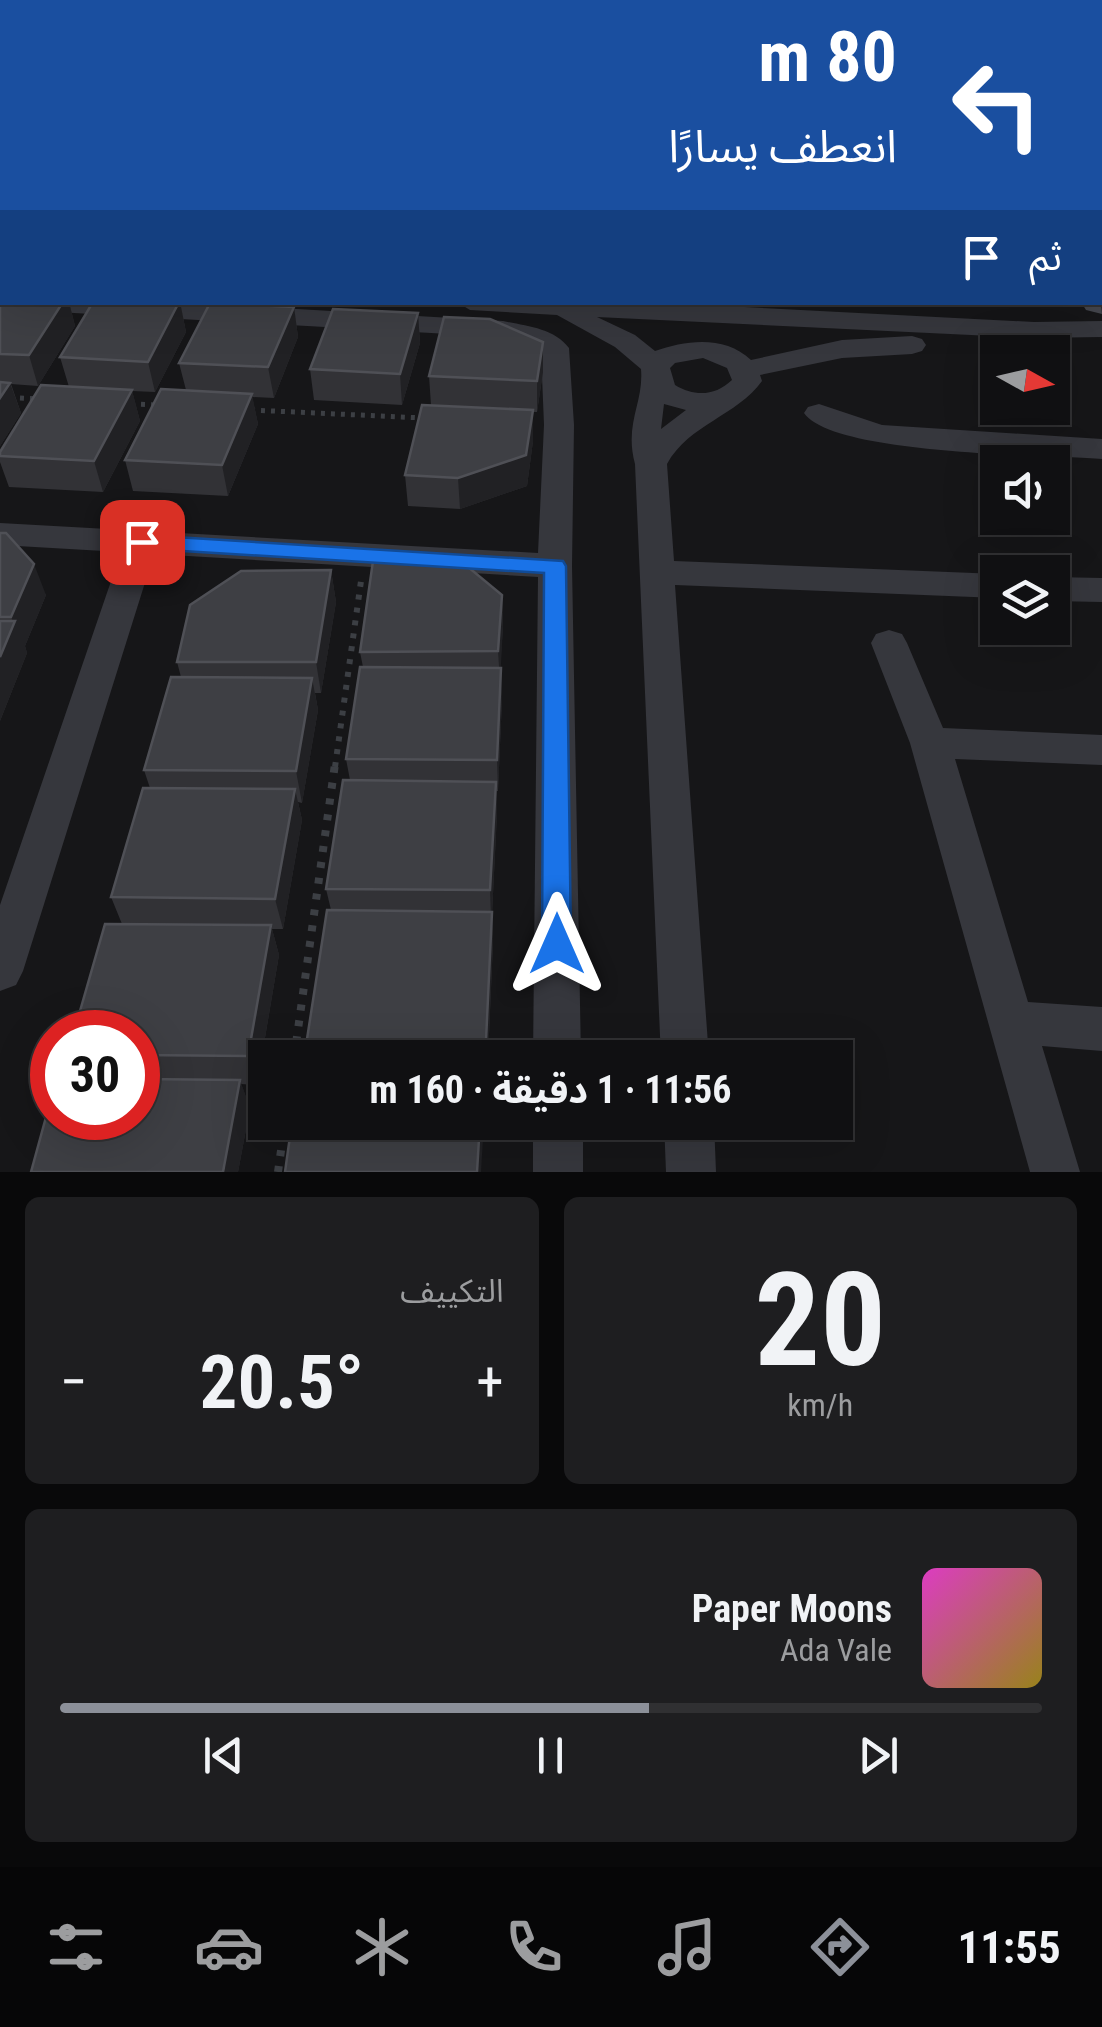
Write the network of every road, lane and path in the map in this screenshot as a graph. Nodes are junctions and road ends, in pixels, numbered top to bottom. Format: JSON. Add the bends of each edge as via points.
{"nodes":[{"id":1,"x":76,"y":305,"type":"edge"},
{"id":2,"x":518,"y":305,"type":"edge"},
{"id":3,"x":550,"y":307,"type":"junction"},
{"id":4,"x":744,"y":316,"type":"junction"},
{"id":5,"x":1102,"y":330,"type":"edge"},
{"id":6,"x":1102,"y":350,"type":"edge"},
{"id":7,"x":738,"y":363,"type":"junction"},
{"id":8,"x":656,"y":374,"type":"junction"},
{"id":9,"x":0,"y":397,"type":"edge"},
{"id":10,"x":40,"y":399,"type":"edge"},
{"id":11,"x":120,"y":403,"type":"edge"},
{"id":12,"x":718,"y":403,"type":"junction"},
{"id":13,"x":160,"y":405,"type":"edge"},
{"id":14,"x":240,"y":409,"type":"edge"},
{"id":15,"x":819,"y":413,"type":"dead end"},
{"id":16,"x":439,"y":419,"type":"edge"},
{"id":17,"x":1102,"y":449,"type":"edge"},
{"id":18,"x":651,"y":464,"type":"junction"},
{"id":19,"x":0,"y":534,"type":"edge"},
{"id":20,"x":142,"y":542,"type":"junction"},
{"id":21,"x":364,"y":555,"type":"junction"},
{"id":22,"x":555,"y":566,"type":"junction"},
{"id":23,"x":657,"y":572,"type":"junction"},
{"id":24,"x":980,"y":585,"type":"edge"},
{"id":25,"x":1070,"y":589,"type":"edge"},
{"id":26,"x":1102,"y":590,"type":"edge"},
{"id":27,"x":888,"y":643,"type":"dead end"},
{"id":28,"x":930,"y":743,"type":"junction"},
{"id":29,"x":1102,"y":750,"type":"edge"},
{"id":30,"x":0,"y":971,"type":"edge"},
{"id":31,"x":1014,"y":1022,"type":"junction"},
{"id":32,"x":1102,"y":1029,"type":"edge"},
{"id":33,"x":297,"y":1040,"type":"edge"},
{"id":34,"x":557,"y":1040,"type":"edge"},
{"id":35,"x":684,"y":1040,"type":"edge"},
{"id":36,"x":282,"y":1140,"type":"edge"},
{"id":37,"x":558,"y":1140,"type":"edge"},
{"id":38,"x":689,"y":1140,"type":"edge"},
{"id":39,"x":278,"y":1172,"type":"edge"},
{"id":40,"x":558,"y":1172,"type":"edge"},
{"id":41,"x":692,"y":1172,"type":"edge"},
{"id":42,"x":1055,"y":1172,"type":"edge"}],
"edges":[{"from":1,"to":22,"type":"street","via":[[502,328],[545,340],[558,359]]},
{"from":2,"to":3,"type":"street"},
{"from":3,"to":4,"type":"street"},
{"from":3,"to":8,"type":"street","via":[[625,341]]},
{"from":4,"to":5,"type":"street"},
{"from":4,"to":7,"type":"street","via":[[733,334]]},
{"from":6,"to":7,"type":"street","via":[[873,346]]},
{"from":7,"to":8,"type":"street","via":[[703,349],[683,350],[666,356]]},
{"from":7,"to":12,"type":"street","via":[[747,381],[741,392]]},
{"from":8,"to":12,"type":"street","via":[[677,398]]},
{"from":8,"to":18,"type":"street","via":[[643,442]]},
{"from":9,"to":10,"type":"path"},
{"from":11,"to":13,"type":"path"},
{"from":12,"to":18,"type":"street","via":[[685,423]]},
{"from":14,"to":16,"type":"path"},
{"from":15,"to":17,"type":"street","via":[[882,435]]},
{"from":18,"to":23,"type":"street"},
{"from":19,"to":20,"type":"street"},
{"from":20,"to":21,"type":"street"},
{"from":20,"to":30,"type":"street"},
{"from":21,"to":22,"type":"street"},
{"from":21,"to":33,"type":"path"},
{"from":22,"to":34,"type":"street"},
{"from":23,"to":24,"type":"street"},
{"from":23,"to":35,"type":"street"},
{"from":25,"to":26,"type":"street"},
{"from":27,"to":28,"type":"street"},
{"from":28,"to":29,"type":"street"},
{"from":28,"to":31,"type":"street"},
{"from":31,"to":32,"type":"street"},
{"from":31,"to":42,"type":"street"},
{"from":36,"to":39,"type":"path"},
{"from":37,"to":40,"type":"street"},
{"from":38,"to":41,"type":"street"}]}
